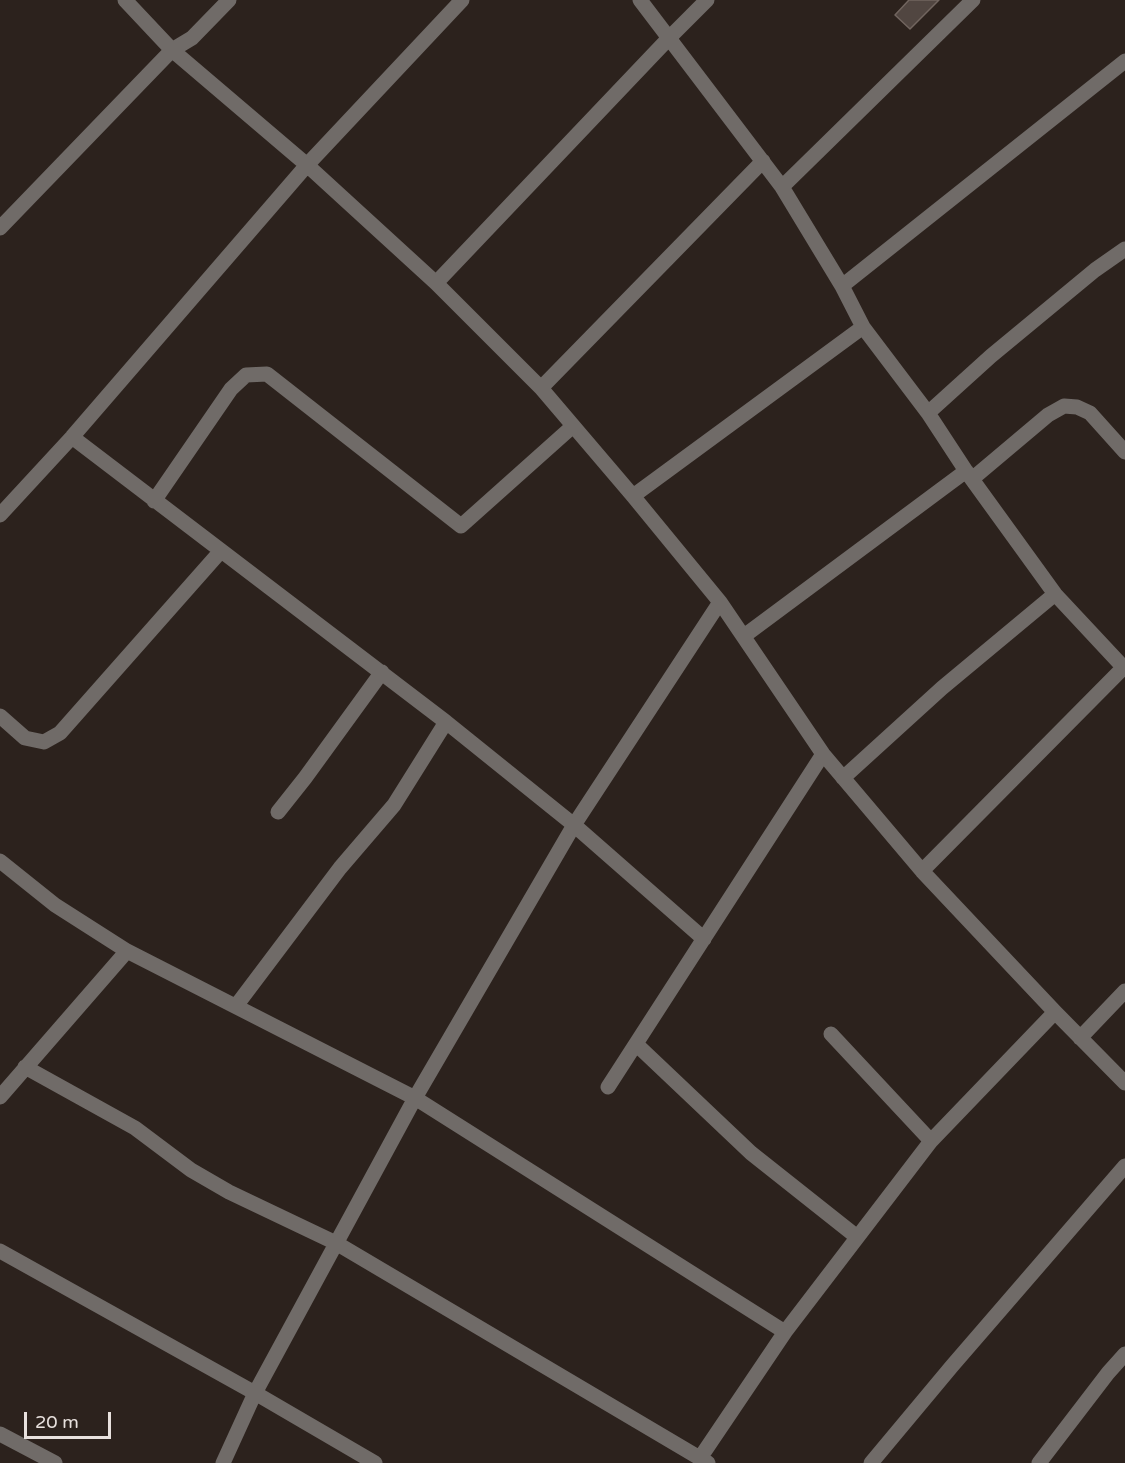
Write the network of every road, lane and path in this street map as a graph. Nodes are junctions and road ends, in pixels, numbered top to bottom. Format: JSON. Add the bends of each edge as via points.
{"nodes":[{"id":1,"x":125,"y":0,"type":"edge"},
{"id":2,"x":229,"y":0,"type":"edge"},
{"id":3,"x":462,"y":0,"type":"edge"},
{"id":4,"x":640,"y":0,"type":"edge"},
{"id":5,"x":707,"y":0,"type":"edge"},
{"id":6,"x":973,"y":0,"type":"edge"},
{"id":7,"x":669,"y":38,"type":"junction"},
{"id":8,"x":172,"y":50,"type":"junction"},
{"id":9,"x":1125,"y":61,"type":"edge"},
{"id":10,"x":763,"y":161,"type":"junction"},
{"id":11,"x":307,"y":165,"type":"junction"},
{"id":12,"x":782,"y":187,"type":"junction"},
{"id":13,"x":0,"y":228,"type":"edge"},
{"id":14,"x":1125,"y":249,"type":"edge"},
{"id":15,"x":436,"y":284,"type":"junction"},
{"id":16,"x":842,"y":286,"type":"junction"},
{"id":17,"x":863,"y":327,"type":"junction"},
{"id":18,"x":541,"y":388,"type":"junction"},
{"id":19,"x":928,"y":413,"type":"junction"},
{"id":20,"x":573,"y":426,"type":"junction"},
{"id":21,"x":72,"y":437,"type":"junction"},
{"id":22,"x":1125,"y":452,"type":"edge"},
{"id":23,"x":969,"y":475,"type":"junction"},
{"id":24,"x":633,"y":496,"type":"junction"},
{"id":25,"x":154,"y":501,"type":"junction"},
{"id":26,"x":0,"y":515,"type":"edge"},
{"id":27,"x":220,"y":552,"type":"junction"},
{"id":28,"x":1055,"y":594,"type":"junction"},
{"id":29,"x":720,"y":602,"type":"junction"},
{"id":30,"x":744,"y":636,"type":"junction"},
{"id":31,"x":1124,"y":667,"type":"edge"},
{"id":32,"x":382,"y":672,"type":"junction"},
{"id":33,"x":0,"y":716,"type":"edge"},
{"id":34,"x":446,"y":722,"type":"junction"},
{"id":35,"x":823,"y":754,"type":"junction"},
{"id":36,"x":843,"y":778,"type":"junction"},
{"id":37,"x":278,"y":812,"type":"dead end"},
{"id":38,"x":574,"y":825,"type":"junction"},
{"id":39,"x":0,"y":861,"type":"edge"},
{"id":40,"x":922,"y":871,"type":"junction"},
{"id":41,"x":704,"y":939,"type":"junction"},
{"id":42,"x":127,"y":951,"type":"junction"},
{"id":43,"x":1125,"y":991,"type":"edge"},
{"id":44,"x":236,"y":1006,"type":"junction"},
{"id":45,"x":1055,"y":1012,"type":"junction"},
{"id":46,"x":831,"y":1034,"type":"dead end"},
{"id":47,"x":1080,"y":1038,"type":"junction"},
{"id":48,"x":636,"y":1044,"type":"junction"},
{"id":49,"x":25,"y":1067,"type":"junction"},
{"id":50,"x":1125,"y":1083,"type":"edge"},
{"id":51,"x":608,"y":1087,"type":"dead end"},
{"id":52,"x":0,"y":1097,"type":"edge"},
{"id":53,"x":415,"y":1098,"type":"junction"},
{"id":54,"x":931,"y":1142,"type":"junction"},
{"id":55,"x":1125,"y":1166,"type":"edge"},
{"id":56,"x":857,"y":1237,"type":"junction"},
{"id":57,"x":336,"y":1244,"type":"junction"},
{"id":58,"x":0,"y":1251,"type":"edge"},
{"id":59,"x":785,"y":1332,"type":"junction"},
{"id":60,"x":1125,"y":1354,"type":"edge"},
{"id":61,"x":255,"y":1393,"type":"junction"},
{"id":62,"x":0,"y":1434,"type":"edge"},
{"id":63,"x":35,"y":1458,"type":"edge"},
{"id":64,"x":704,"y":1460,"type":"edge"},
{"id":65,"x":55,"y":1463,"type":"edge"},
{"id":66,"x":223,"y":1463,"type":"edge"},
{"id":67,"x":375,"y":1463,"type":"edge"},
{"id":68,"x":871,"y":1463,"type":"edge"},
{"id":69,"x":1039,"y":1463,"type":"edge"}],
"edges":[{"from":1,"to":8,"type":"street"},
{"from":2,"to":8,"type":"street","via":[[205,27]]},
{"from":3,"to":11,"type":"street"},
{"from":4,"to":7,"type":"street"},
{"from":5,"to":7,"type":"street"},
{"from":6,"to":12,"type":"street"},
{"from":7,"to":10,"type":"street"},
{"from":7,"to":15,"type":"street"},
{"from":8,"to":11,"type":"street"},
{"from":8,"to":13,"type":"street"},
{"from":9,"to":16,"type":"street"},
{"from":10,"to":12,"type":"street"},
{"from":10,"to":18,"type":"street"},
{"from":11,"to":15,"type":"street"},
{"from":11,"to":21,"type":"street"},
{"from":12,"to":16,"type":"street"},
{"from":14,"to":19,"type":"street","via":[[1000,349]]},
{"from":15,"to":18,"type":"street"},
{"from":16,"to":17,"type":"street"},
{"from":17,"to":19,"type":"street"},
{"from":17,"to":24,"type":"street"},
{"from":18,"to":20,"type":"street"},
{"from":19,"to":23,"type":"street"},
{"from":20,"to":24,"type":"street"},
{"from":20,"to":25,"type":"street","via":[[461,526],[267,374],[246,375],[231,389]]},
{"from":21,"to":25,"type":"street"},
{"from":21,"to":26,"type":"street"},
{"from":22,"to":23,"type":"street","via":[[1090,413],[1077,406],[1064,406]]},
{"from":23,"to":28,"type":"street"},
{"from":23,"to":30,"type":"street"},
{"from":24,"to":29,"type":"street"},
{"from":25,"to":27,"type":"street"},
{"from":27,"to":32,"type":"street"},
{"from":27,"to":33,"type":"street","via":[[60,733],[44,742],[26,738]]},
{"from":28,"to":31,"type":"street"},
{"from":28,"to":36,"type":"street","via":[[942,688]]},
{"from":29,"to":30,"type":"street"},
{"from":29,"to":38,"type":"street"},
{"from":30,"to":35,"type":"street"},
{"from":31,"to":40,"type":"street"},
{"from":32,"to":34,"type":"street"},
{"from":32,"to":37,"type":"street"},
{"from":34,"to":38,"type":"street"},
{"from":34,"to":44,"type":"street","via":[[394,806],[340,868]]},
{"from":35,"to":36,"type":"street"},
{"from":35,"to":41,"type":"street"},
{"from":36,"to":40,"type":"street"},
{"from":38,"to":41,"type":"street"},
{"from":38,"to":53,"type":"street"},
{"from":39,"to":42,"type":"street","via":[[55,905]]},
{"from":40,"to":45,"type":"street"},
{"from":41,"to":48,"type":"street"},
{"from":42,"to":44,"type":"street"},
{"from":42,"to":49,"type":"street"},
{"from":43,"to":47,"type":"street"},
{"from":44,"to":53,"type":"street"},
{"from":45,"to":47,"type":"street"},
{"from":45,"to":54,"type":"street"},
{"from":46,"to":54,"type":"street"},
{"from":47,"to":50,"type":"street"},
{"from":48,"to":51,"type":"street"},
{"from":48,"to":56,"type":"street","via":[[751,1153]]},
{"from":49,"to":52,"type":"street"},
{"from":49,"to":57,"type":"street","via":[[135,1128],[191,1170],[229,1192]]},
{"from":53,"to":57,"type":"street"},
{"from":53,"to":59,"type":"street"},
{"from":54,"to":56,"type":"street"},
{"from":55,"to":68,"type":"street"},
{"from":56,"to":59,"type":"street"},
{"from":57,"to":61,"type":"street"},
{"from":57,"to":64,"type":"street"},
{"from":58,"to":61,"type":"street"},
{"from":59,"to":64,"type":"street"},
{"from":60,"to":69,"type":"street"},
{"from":61,"to":66,"type":"street"},
{"from":61,"to":67,"type":"street"},
{"from":62,"to":63,"type":"street"},
{"from":63,"to":65,"type":"street"}]}
